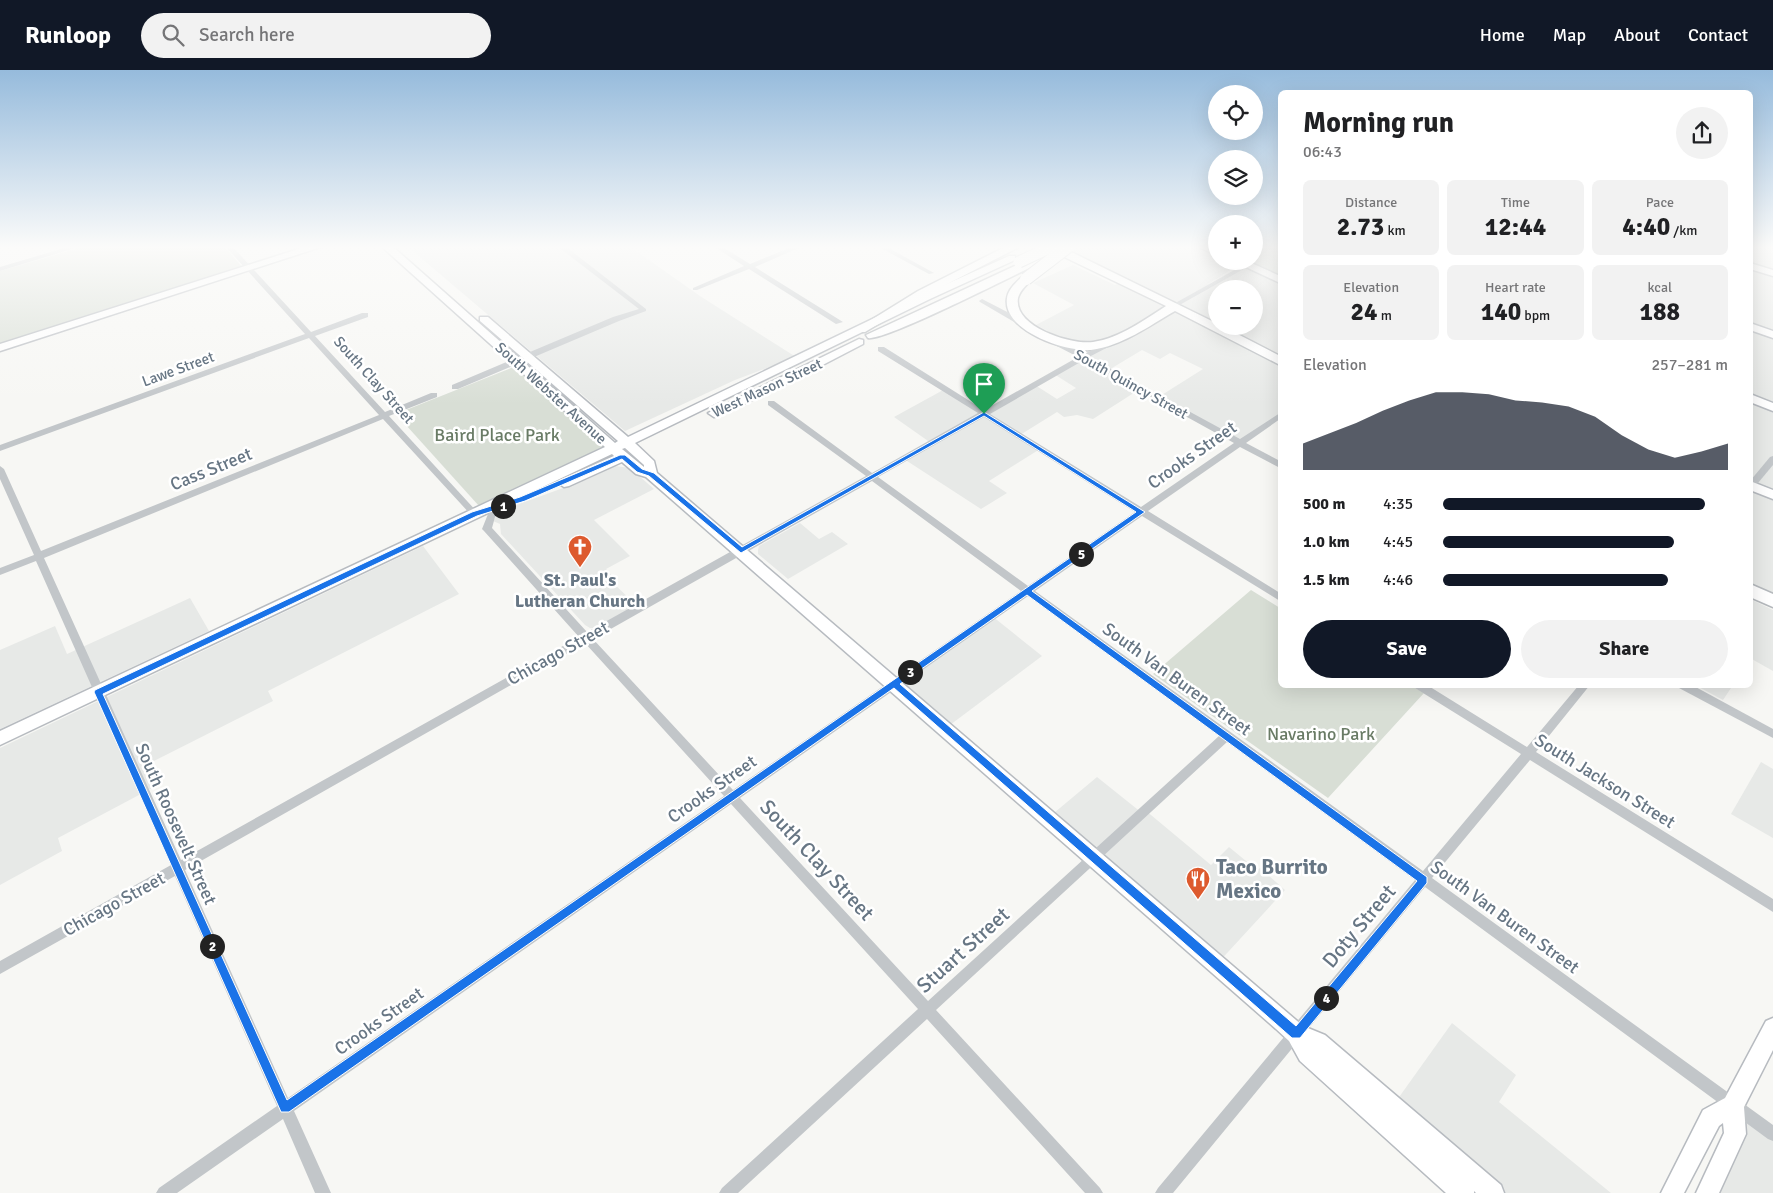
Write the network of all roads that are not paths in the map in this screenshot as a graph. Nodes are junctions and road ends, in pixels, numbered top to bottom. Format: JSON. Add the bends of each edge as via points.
{"nodes":[{"id":1,"x":156,"y":298,"type":"edge"},
{"id":2,"x":277,"y":298,"type":"edge"},
{"id":3,"x":449,"y":298,"type":"edge"},
{"id":4,"x":457,"y":298,"type":"edge"},
{"id":5,"x":625,"y":298,"type":"edge"},
{"id":6,"x":800,"y":298,"type":"edge"},
{"id":7,"x":916,"y":298,"type":"edge"},
{"id":8,"x":938,"y":298,"type":"edge"},
{"id":9,"x":957,"y":298,"type":"edge"},
{"id":10,"x":1013,"y":298,"type":"edge"},
{"id":11,"x":1148,"y":298,"type":"edge"},
{"id":12,"x":1150,"y":298,"type":"edge"},
{"id":13,"x":1188,"y":298,"type":"edge"},
{"id":14,"x":982,"y":301,"type":"dead end"},
{"id":15,"x":1171,"y":309,"type":"junction"},
{"id":16,"x":365,"y":315,"type":"dead end"},
{"id":17,"x":839,"y":322,"type":"dead end"},
{"id":18,"x":1753,"y":327,"type":"edge"},
{"id":19,"x":1033,"y":329,"type":"junction"},
{"id":20,"x":867,"y":333,"type":"junction"},
{"id":21,"x":311,"y":335,"type":"junction"},
{"id":22,"x":1773,"y":335,"type":"edge"},
{"id":23,"x":1054,"y":341,"type":"junction"},
{"id":24,"x":1111,"y":342,"type":"junction"},
{"id":25,"x":1245,"y":345,"type":"joint"},
{"id":26,"x":0,"y":348,"type":"edge"},
{"id":27,"x":881,"y":349,"type":"dead end"},
{"id":28,"x":1084,"y":358,"type":"junction"},
{"id":29,"x":523,"y":360,"type":"junction"},
{"id":30,"x":1278,"y":360,"type":"edge"},
{"id":31,"x":455,"y":387,"type":"dead end"},
{"id":32,"x":434,"y":395,"type":"dead end"},
{"id":33,"x":1753,"y":399,"type":"edge"},
{"id":34,"x":771,"y":404,"type":"dead end"},
{"id":35,"x":1773,"y":408,"type":"edge"},
{"id":36,"x":984,"y":414,"type":"junction"},
{"id":37,"x":384,"y":416,"type":"junction"},
{"id":38,"x":1278,"y":416,"type":"edge"},
{"id":39,"x":1239,"y":443,"type":"junction"},
{"id":40,"x":631,"y":447,"type":"junction"},
{"id":41,"x":0,"y":448,"type":"edge"},
{"id":42,"x":619,"y":453,"type":"junction"},
{"id":43,"x":1773,"y":459,"type":"edge"},
{"id":44,"x":1278,"y":464,"type":"edge"},
{"id":45,"x":0,"y":469,"type":"edge"},
{"id":46,"x":651,"y":474,"type":"junction"},
{"id":47,"x":871,"y":477,"type":"junction"},
{"id":48,"x":1753,"y":482,"type":"edge"},
{"id":49,"x":1753,"y":487,"type":"edge"},
{"id":50,"x":1773,"y":494,"type":"edge"},
{"id":51,"x":501,"y":507,"type":"junction"},
{"id":52,"x":1141,"y":512,"type":"junction"},
{"id":53,"x":475,"y":514,"type":"junction"},
{"id":54,"x":741,"y":551,"type":"junction"},
{"id":55,"x":40,"y":556,"type":"junction"},
{"id":56,"x":0,"y":572,"type":"edge"},
{"id":57,"x":1027,"y":591,"type":"junction"},
{"id":58,"x":1753,"y":591,"type":"edge"},
{"id":59,"x":1278,"y":597,"type":"edge"},
{"id":60,"x":1773,"y":601,"type":"edge"},
{"id":61,"x":586,"y":638,"type":"junction"},
{"id":62,"x":894,"y":684,"type":"junction"},
{"id":63,"x":1424,"y":688,"type":"edge"},
{"id":64,"x":1583,"y":688,"type":"edge"},
{"id":65,"x":1689,"y":688,"type":"edge"},
{"id":66,"x":98,"y":692,"type":"junction"},
{"id":67,"x":1773,"y":734,"type":"edge"},
{"id":68,"x":1226,"y":736,"type":"junction"},
{"id":69,"x":0,"y":738,"type":"edge"},
{"id":70,"x":1529,"y":753,"type":"junction"},
{"id":71,"x":732,"y":797,"type":"junction"},
{"id":72,"x":1093,"y":858,"type":"junction"},
{"id":73,"x":177,"y":868,"type":"junction"},
{"id":74,"x":1424,"y":880,"type":"junction"},
{"id":75,"x":1773,"y":906,"type":"edge"},
{"id":76,"x":0,"y":968,"type":"edge"},
{"id":77,"x":927,"y":1010,"type":"junction"},
{"id":78,"x":1773,"y":1028,"type":"edge"},
{"id":79,"x":1296,"y":1034,"type":"junction"},
{"id":80,"x":1733,"y":1106,"type":"junction"},
{"id":81,"x":285,"y":1108,"type":"junction"},
{"id":82,"x":1773,"y":1134,"type":"edge"},
{"id":83,"x":164,"y":1193,"type":"edge"},
{"id":84,"x":323,"y":1193,"type":"edge"},
{"id":85,"x":727,"y":1193,"type":"edge"},
{"id":86,"x":1095,"y":1193,"type":"edge"},
{"id":87,"x":1164,"y":1193,"type":"edge"},
{"id":88,"x":1462,"y":1193,"type":"edge"},
{"id":89,"x":1493,"y":1193,"type":"edge"},
{"id":90,"x":1672,"y":1193,"type":"edge"},
{"id":91,"x":1707,"y":1193,"type":"edge"}],
"edges":[{"from":1,"to":26,"type":"main road"},
{"from":2,"to":21,"type":"street","name":"South Clay Street"},
{"from":3,"to":29,"type":"main road","name":"South Webster Avenue"},
{"from":4,"to":29,"type":"main road","name":"South Webster Avenue"},
{"from":5,"to":29,"type":"street","via":[[640,311]]},
{"from":6,"to":17,"type":"street"},
{"from":7,"to":20,"type":"main road"},
{"from":8,"to":20,"type":"main road","name":"West Mason Street"},
{"from":9,"to":20,"type":"main road","via":[[913,319]]},
{"from":10,"to":19,"type":"main road","via":[[1018,315]]},
{"from":11,"to":15,"type":"main road"},
{"from":12,"to":15,"type":"main road"},
{"from":13,"to":15,"type":"street","name":"Chicago Street"},
{"from":14,"to":19,"type":"street","name":"South Quincy Street"},
{"from":15,"to":24,"type":"main road","name":"Chicago Street"},
{"from":15,"to":25,"type":"main road"},
{"from":16,"to":21,"type":"street","name":"Lawe Street"},
{"from":18,"to":22,"type":"main road"},
{"from":19,"to":23,"type":"main road","name":"South Quincy Street"},
{"from":20,"to":40,"type":"main road","name":"West Mason Street","via":[[791,378]]},
{"from":21,"to":37,"type":"street","name":"South Clay Street"},
{"from":21,"to":41,"type":"street","name":"Lawe Street"},
{"from":23,"to":24,"type":"main road","via":[[1086,347]]},
{"from":23,"to":28,"type":"street","name":"South Quincy Street"},
{"from":24,"to":28,"type":"street","name":"Chicago Street"},
{"from":25,"to":30,"type":"main road"},
{"from":27,"to":36,"type":"street"},
{"from":28,"to":36,"type":"street","name":"Chicago Street"},
{"from":28,"to":39,"type":"street","name":"South Quincy Street"},
{"from":29,"to":31,"type":"street"},
{"from":29,"to":40,"type":"main road","name":"South Webster Avenue"},
{"from":29,"to":42,"type":"main road","name":"South Webster Avenue"},
{"from":32,"to":37,"type":"street","name":"Cass Street"},
{"from":33,"to":35,"type":"main road"},
{"from":34,"to":47,"type":"street","name":"South Van Buren Street"},
{"from":36,"to":47,"type":"street","name":"Chicago Street"},
{"from":36,"to":52,"type":"street"},
{"from":37,"to":53,"type":"street","name":"South Clay Street"},
{"from":37,"to":55,"type":"street","name":"Cass Street"},
{"from":38,"to":39,"type":"street","name":"Crooks Street"},
{"from":39,"to":44,"type":"street","name":"South Quincy Street"},
{"from":39,"to":52,"type":"street","name":"Crooks Street"},
{"from":40,"to":42,"type":"main road","name":"West Mason Street"},
{"from":40,"to":46,"type":"main road","name":"South Webster Avenue","via":[[651,467]]},
{"from":42,"to":46,"type":"main road","name":"South Webster Avenue","via":[[639,471]]},
{"from":42,"to":51,"type":"main road","name":"West Mason Street"},
{"from":42,"to":53,"type":"main road","via":[[535,484]]},
{"from":43,"to":48,"type":"street"},
{"from":45,"to":55,"type":"street","name":"South Roosevelt Street"},
{"from":46,"to":54,"type":"main road","name":"South Webster Avenue"},
{"from":47,"to":54,"type":"street","name":"Chicago Street"},
{"from":47,"to":57,"type":"street","name":"South Van Buren Street"},
{"from":49,"to":50,"type":"main road"},
{"from":51,"to":53,"type":"main road","name":"West Mason Street"},
{"from":51,"to":61,"type":"street","name":"South Clay Street","via":[[492,515],[488,529]]},
{"from":52,"to":57,"type":"street","name":"Crooks Street"},
{"from":52,"to":59,"type":"street"},
{"from":53,"to":66,"type":"main road"},
{"from":54,"to":61,"type":"street","name":"Chicago Street"},
{"from":54,"to":62,"type":"main road","name":"South Webster Avenue"},
{"from":55,"to":56,"type":"street","name":"Cass Street"},
{"from":55,"to":66,"type":"street","name":"South Roosevelt Street"},
{"from":57,"to":62,"type":"street","name":"Crooks Street"},
{"from":57,"to":68,"type":"street","name":"South Van Buren Street"},
{"from":58,"to":60,"type":"main road"},
{"from":61,"to":71,"type":"street","name":"South Clay Street"},
{"from":61,"to":73,"type":"street","name":"Chicago Street"},
{"from":62,"to":71,"type":"street","name":"Crooks Street"},
{"from":62,"to":72,"type":"main road","name":"South Webster Avenue"},
{"from":63,"to":70,"type":"street","name":"South Jackson Street"},
{"from":64,"to":70,"type":"street","name":"Doty Street"},
{"from":65,"to":67,"type":"street"},
{"from":66,"to":69,"type":"main road"},
{"from":66,"to":73,"type":"street","name":"South Roosevelt Street"},
{"from":68,"to":72,"type":"street","name":"Stuart Street"},
{"from":68,"to":74,"type":"street","name":"South Van Buren Street"},
{"from":70,"to":74,"type":"street","name":"Doty Street"},
{"from":70,"to":75,"type":"street","name":"South Jackson Street"},
{"from":71,"to":77,"type":"street","name":"South Clay Street"},
{"from":71,"to":81,"type":"street","name":"Crooks Street"},
{"from":72,"to":77,"type":"street","name":"Stuart Street"},
{"from":72,"to":79,"type":"main road","name":"South Webster Avenue"},
{"from":73,"to":76,"type":"street","name":"Chicago Street"},
{"from":73,"to":81,"type":"street","name":"South Roosevelt Street"},
{"from":74,"to":79,"type":"street","name":"Doty Street"},
{"from":74,"to":80,"type":"street","name":"South Van Buren Street"},
{"from":77,"to":85,"type":"street","name":"Stuart Street"},
{"from":77,"to":86,"type":"street","name":"South Clay Street"},
{"from":78,"to":80,"type":"main road"},
{"from":79,"to":87,"type":"street","name":"Doty Street"},
{"from":79,"to":88,"type":"main road","name":"South Webster Avenue","via":[[1307,1054]]},
{"from":79,"to":89,"type":"main road","name":"South Webster Avenue","via":[[1318,1042]]},
{"from":80,"to":82,"type":"street","name":"South Van Buren Street"},
{"from":80,"to":90,"type":"main road","via":[[1711,1118]]},
{"from":80,"to":91,"type":"main road","via":[[1735,1134]]},
{"from":81,"to":83,"type":"street","name":"Crooks Street"},
{"from":81,"to":84,"type":"street","name":"South Roosevelt Street"}]}
